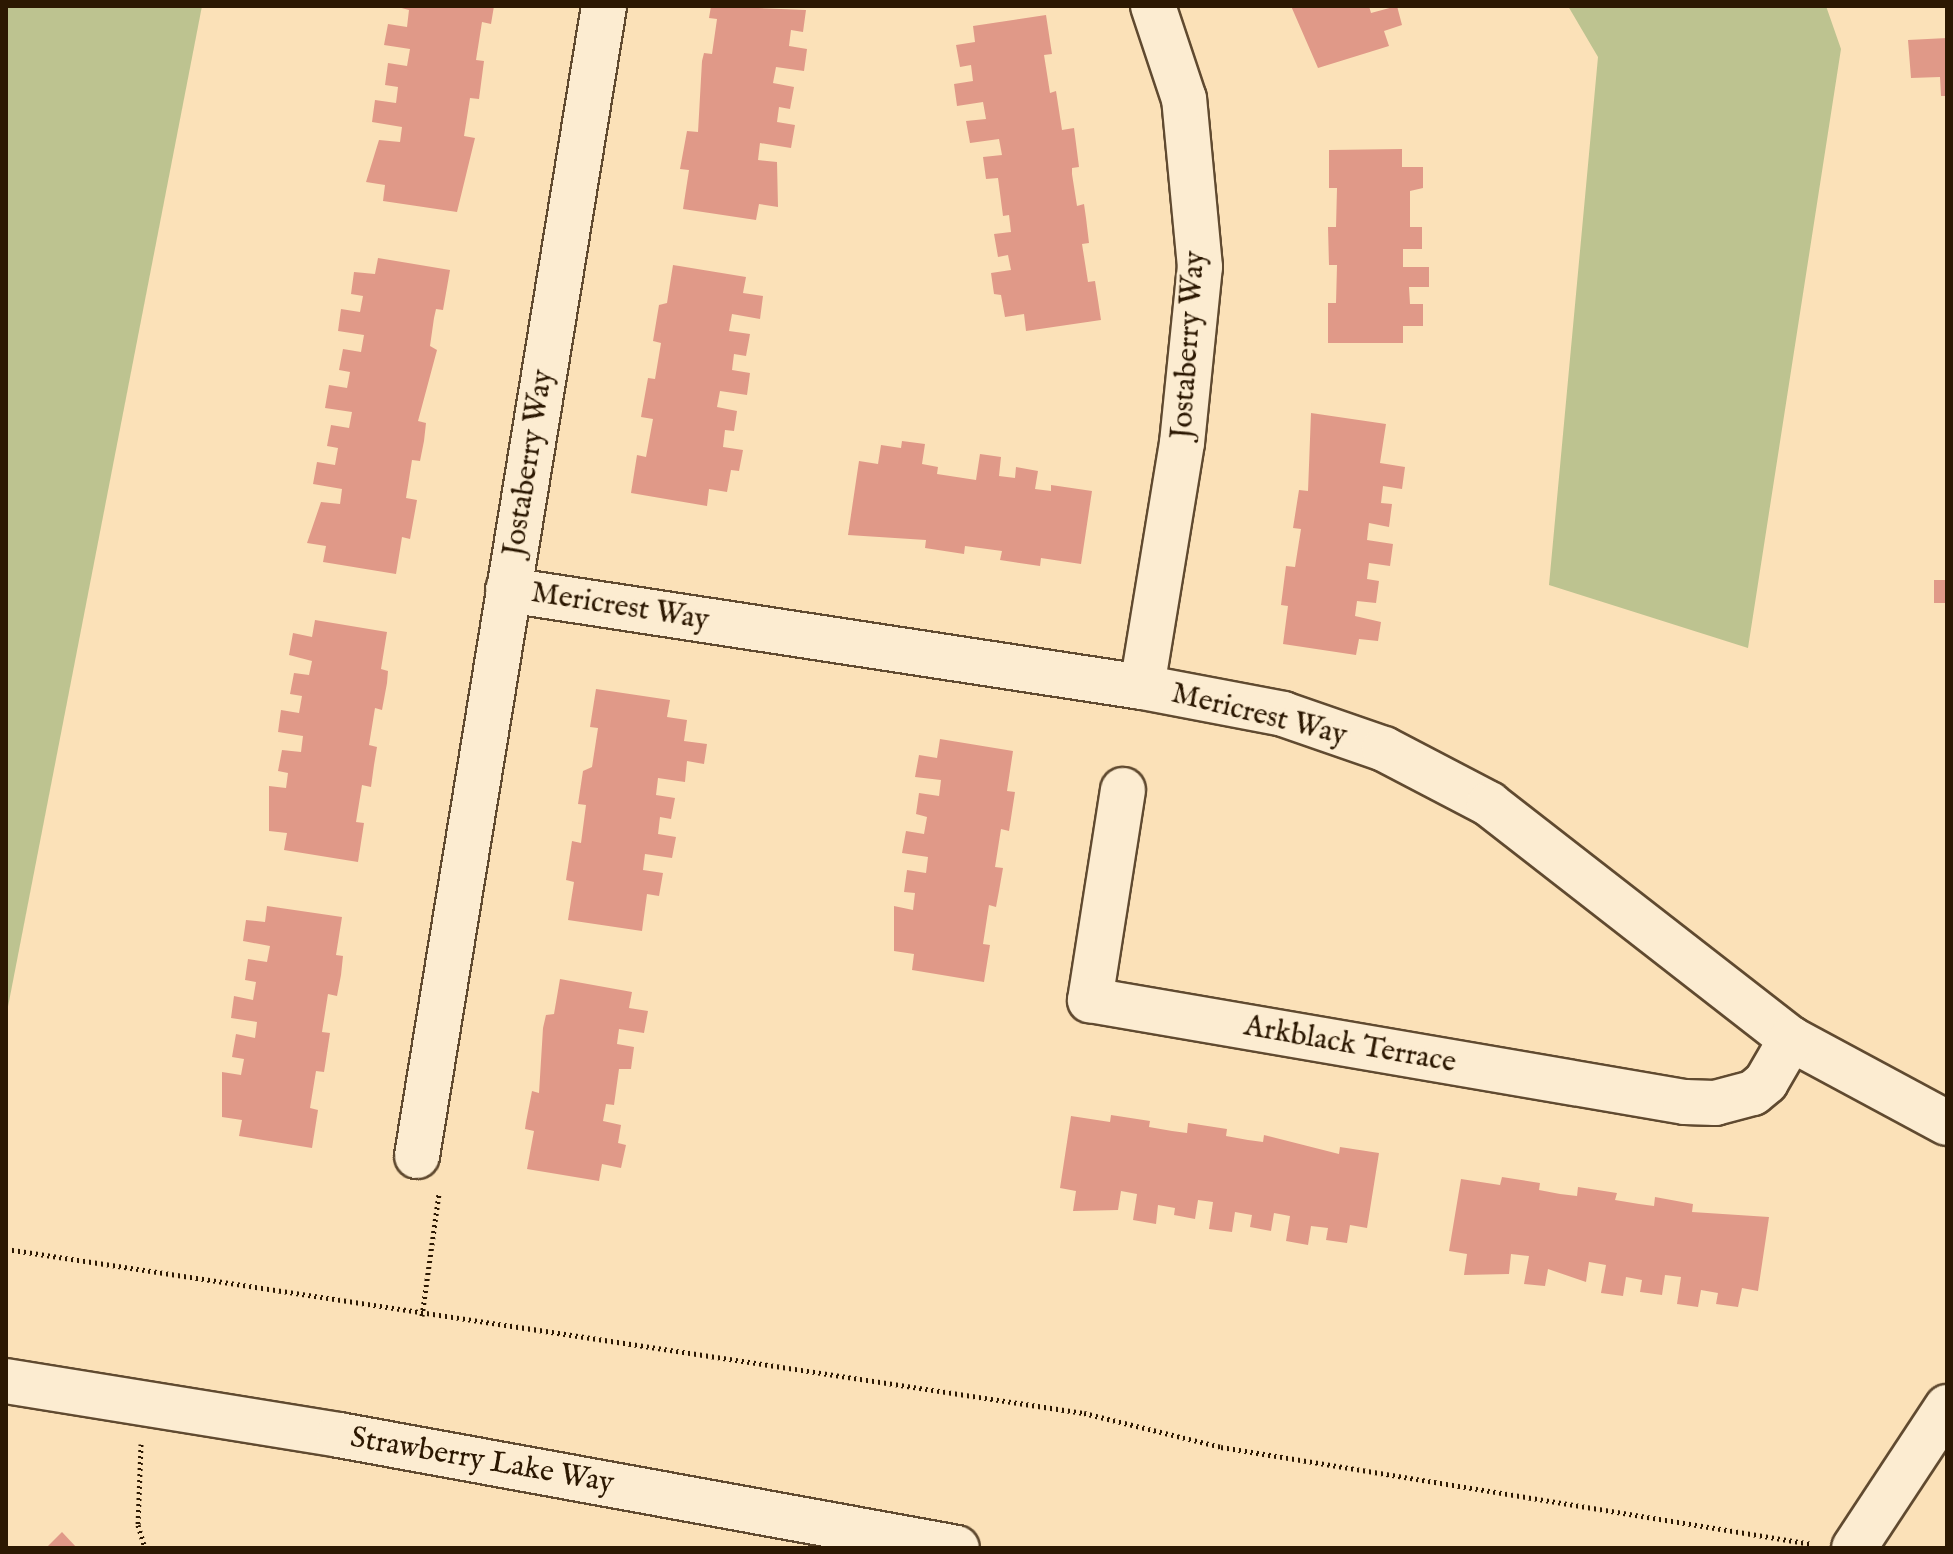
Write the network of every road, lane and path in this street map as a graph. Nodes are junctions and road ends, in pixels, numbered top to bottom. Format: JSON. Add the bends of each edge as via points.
{"nodes":[{"id":1,"x":604,"y":6,"type":"edge"},
{"id":2,"x":1153,"y":6,"type":"edge"},
{"id":3,"x":508,"y":590,"type":"junction"},
{"id":4,"x":1142,"y":687,"type":"junction"},
{"id":5,"x":1123,"y":790,"type":"dead end"},
{"id":6,"x":1791,"y":1039,"type":"junction"},
{"id":7,"x":1947,"y":1123,"type":"edge"},
{"id":8,"x":417,"y":1156,"type":"joint"},
{"id":9,"x":6,"y":1249,"type":"edge"},
{"id":10,"x":422,"y":1316,"type":"junction"},
{"id":11,"x":6,"y":1381,"type":"edge"},
{"id":12,"x":143,"y":1403,"type":"junction"},
{"id":13,"x":1947,"y":1407,"type":"edge"},
{"id":14,"x":1836,"y":1547,"type":"edge"},
{"id":15,"x":145,"y":1548,"type":"edge"},
{"id":16,"x":957,"y":1548,"type":"edge"}],
"edges":[{"from":1,"to":3,"type":"street","name":"Jostaberry Way"},
{"from":2,"to":4,"type":"street","name":"Jostaberry Way","via":[[1184,99],[1200,267],[1182,443]]},
{"from":3,"to":4,"type":"street","name":"Mericrest Way"},
{"from":3,"to":8,"type":"street","name":"Jostaberry Way"},
{"from":4,"to":6,"type":"street","name":"Mericrest Way","via":[[1283,714],[1370,744],[1489,804]]},
{"from":5,"to":6,"type":"street","name":"Arkblack Terrace","via":[[1090,1000],[1685,1102],[1715,1103],[1753,1093],[1766,1082]]},
{"from":6,"to":7,"type":"street","name":"Mericrest Way"},
{"from":8,"to":10,"type":"path","via":[[444,1159]]},
{"from":9,"to":10,"type":"path"},
{"from":10,"to":14,"type":"path","via":[[1084,1413],[1221,1447]]},
{"from":11,"to":12,"type":"street","name":"Strawberry Lake Way"},
{"from":12,"to":15,"type":"path","via":[[138,1525]]},
{"from":12,"to":16,"type":"street","name":"Strawberry Lake Way"},
{"from":13,"to":14,"type":"street"}]}
